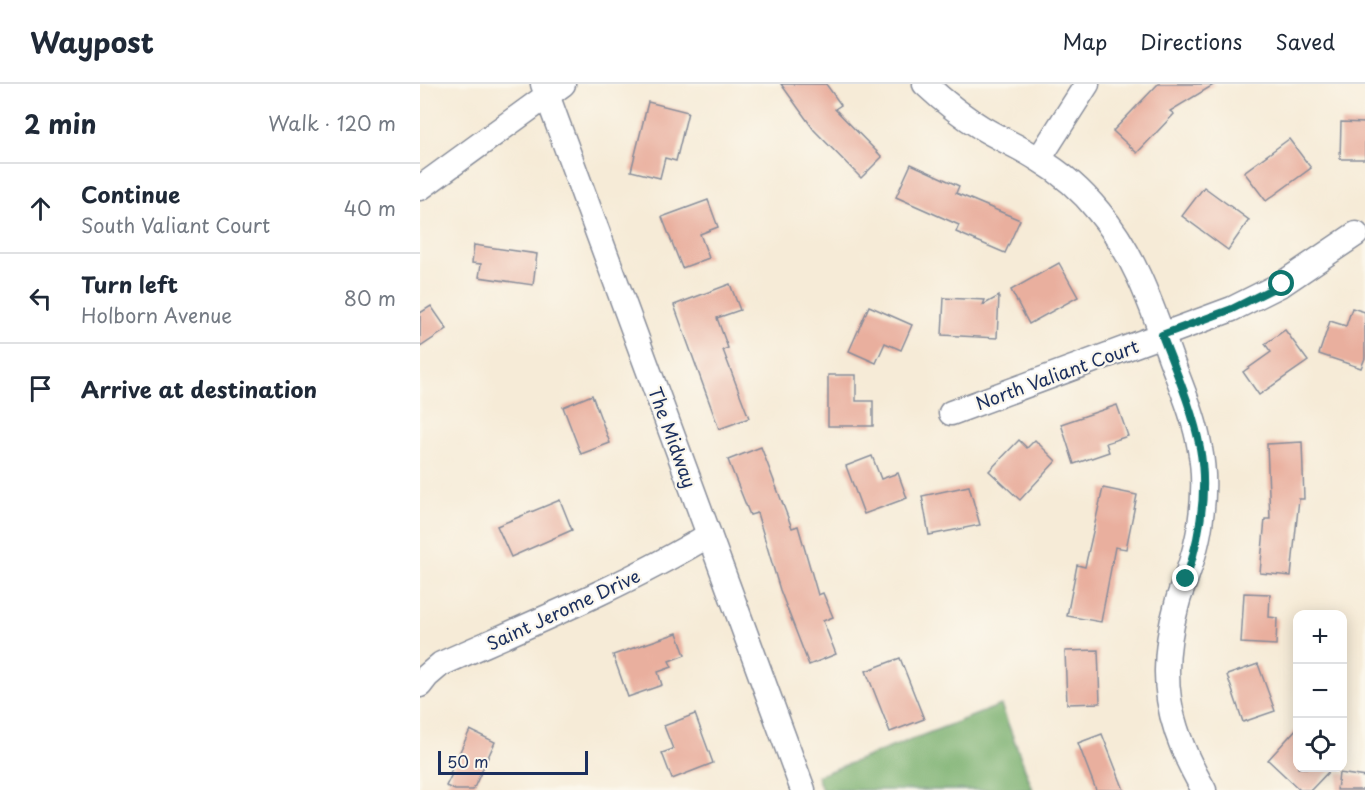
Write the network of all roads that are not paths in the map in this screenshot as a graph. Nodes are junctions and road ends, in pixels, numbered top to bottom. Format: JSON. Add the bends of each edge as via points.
{"nodes":[{"id":1,"x":925,"y":84,"type":"edge"},
{"id":2,"x":1087,"y":84,"type":"edge"},
{"id":3,"x":551,"y":88,"type":"edge"},
{"id":4,"x":1039,"y":159,"type":"junction"},
{"id":5,"x":420,"y":188,"type":"edge"},
{"id":6,"x":1356,"y":234,"type":"dead end"},
{"id":7,"x":1162,"y":335,"type":"junction"},
{"id":8,"x":951,"y":413,"type":"dead end"},
{"id":9,"x":709,"y":536,"type":"junction"},
{"id":10,"x":420,"y":685,"type":"edge"},
{"id":11,"x":803,"y":790,"type":"edge"},
{"id":12,"x":1204,"y":790,"type":"edge"}],
"edges":[{"from":1,"to":4,"type":"street","via":[[980,127]]},
{"from":2,"to":4,"type":"street"},
{"from":3,"to":5,"type":"street"},
{"from":3,"to":9,"type":"street","name":"The Midway"},
{"from":4,"to":7,"type":"street","via":[[1072,184],[1119,237]]},
{"from":6,"to":7,"type":"street","name":"North Valiant Court","via":[[1282,284],[1232,309]]},
{"from":7,"to":8,"type":"street","name":"North Valiant Court"},
{"from":7,"to":12,"type":"street","via":[[1191,413],[1203,483],[1195,550],[1169,632],[1168,698],[1175,729]]},
{"from":9,"to":10,"type":"street","name":"Saint Jerome Drive","via":[[607,590],[441,664]]},
{"from":9,"to":11,"type":"street","name":"The Midway"}]}
